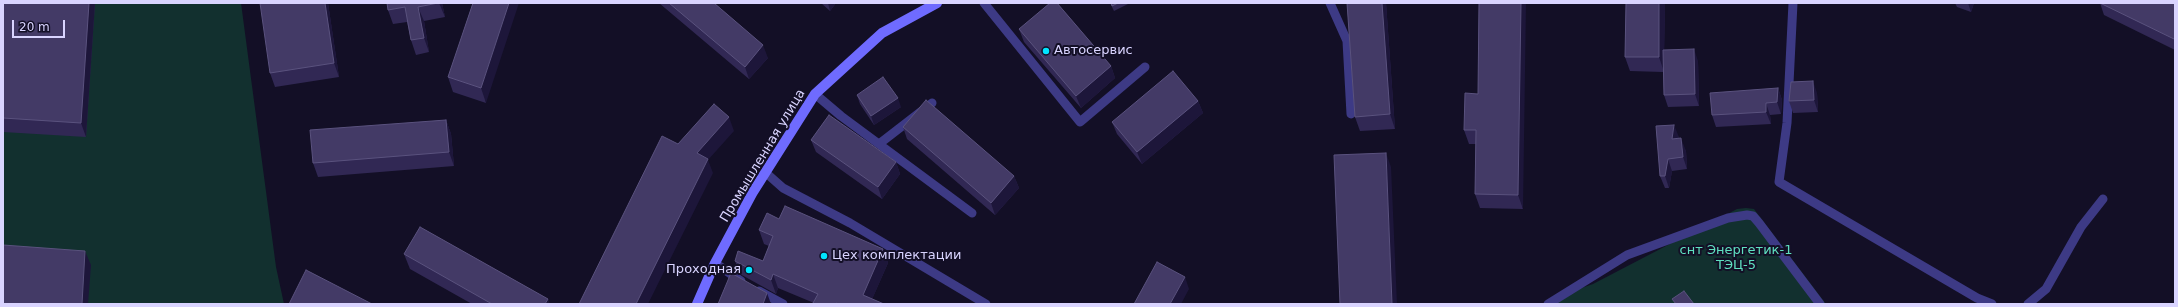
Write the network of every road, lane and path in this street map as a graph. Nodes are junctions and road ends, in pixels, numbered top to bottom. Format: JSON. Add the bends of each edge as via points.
{"nodes":[{"id":1,"x":937,"y":3,"type":"edge"},
{"id":2,"x":984,"y":3,"type":"edge"},
{"id":3,"x":1330,"y":3,"type":"edge"},
{"id":4,"x":1793,"y":3,"type":"edge"},
{"id":5,"x":1145,"y":67,"type":"dead end"},
{"id":6,"x":815,"y":94,"type":"junction"},
{"id":7,"x":932,"y":103,"type":"edge"},
{"id":8,"x":1351,"y":114,"type":"dead end"},
{"id":9,"x":879,"y":144,"type":"junction"},
{"id":10,"x":766,"y":172,"type":"junction"},
{"id":11,"x":2103,"y":199,"type":"dead end"},
{"id":12,"x":972,"y":213,"type":"dead end"},
{"id":13,"x":715,"y":263,"type":"junction"},
{"id":14,"x":697,"y":304,"type":"edge"},
{"id":15,"x":783,"y":304,"type":"edge"},
{"id":16,"x":986,"y":304,"type":"edge"},
{"id":17,"x":1548,"y":304,"type":"edge"},
{"id":18,"x":1820,"y":304,"type":"edge"},
{"id":19,"x":1992,"y":304,"type":"edge"},
{"id":20,"x":2028,"y":304,"type":"edge"}],
"edges":[{"from":1,"to":6,"type":"main road","name":"Промышленная улица","via":[[882,33]]},
{"from":2,"to":5,"type":"lane","via":[[1080,122]]},
{"from":3,"to":8,"type":"lane","via":[[1348,41]]},
{"from":4,"to":19,"type":"lane","via":[[1787,123],[1779,182],[1977,298]]},
{"from":6,"to":9,"type":"lane"},
{"from":6,"to":10,"type":"main road","name":"Промышленная улица"},
{"from":7,"to":9,"type":"lane"},
{"from":9,"to":12,"type":"lane"},
{"from":10,"to":13,"type":"main road","name":"Промышленная улица"},
{"from":10,"to":16,"type":"lane","via":[[783,188],[850,223]]},
{"from":11,"to":20,"type":"lane","via":[[2081,226],[2046,289]]},
{"from":13,"to":14,"type":"main road","name":"Промышленная улица"},
{"from":13,"to":15,"type":"lane","via":[[734,278]]},
{"from":17,"to":18,"type":"lane","via":[[1627,255],[1728,218],[1747,215],[1753,216],[1760,223]]}]}
